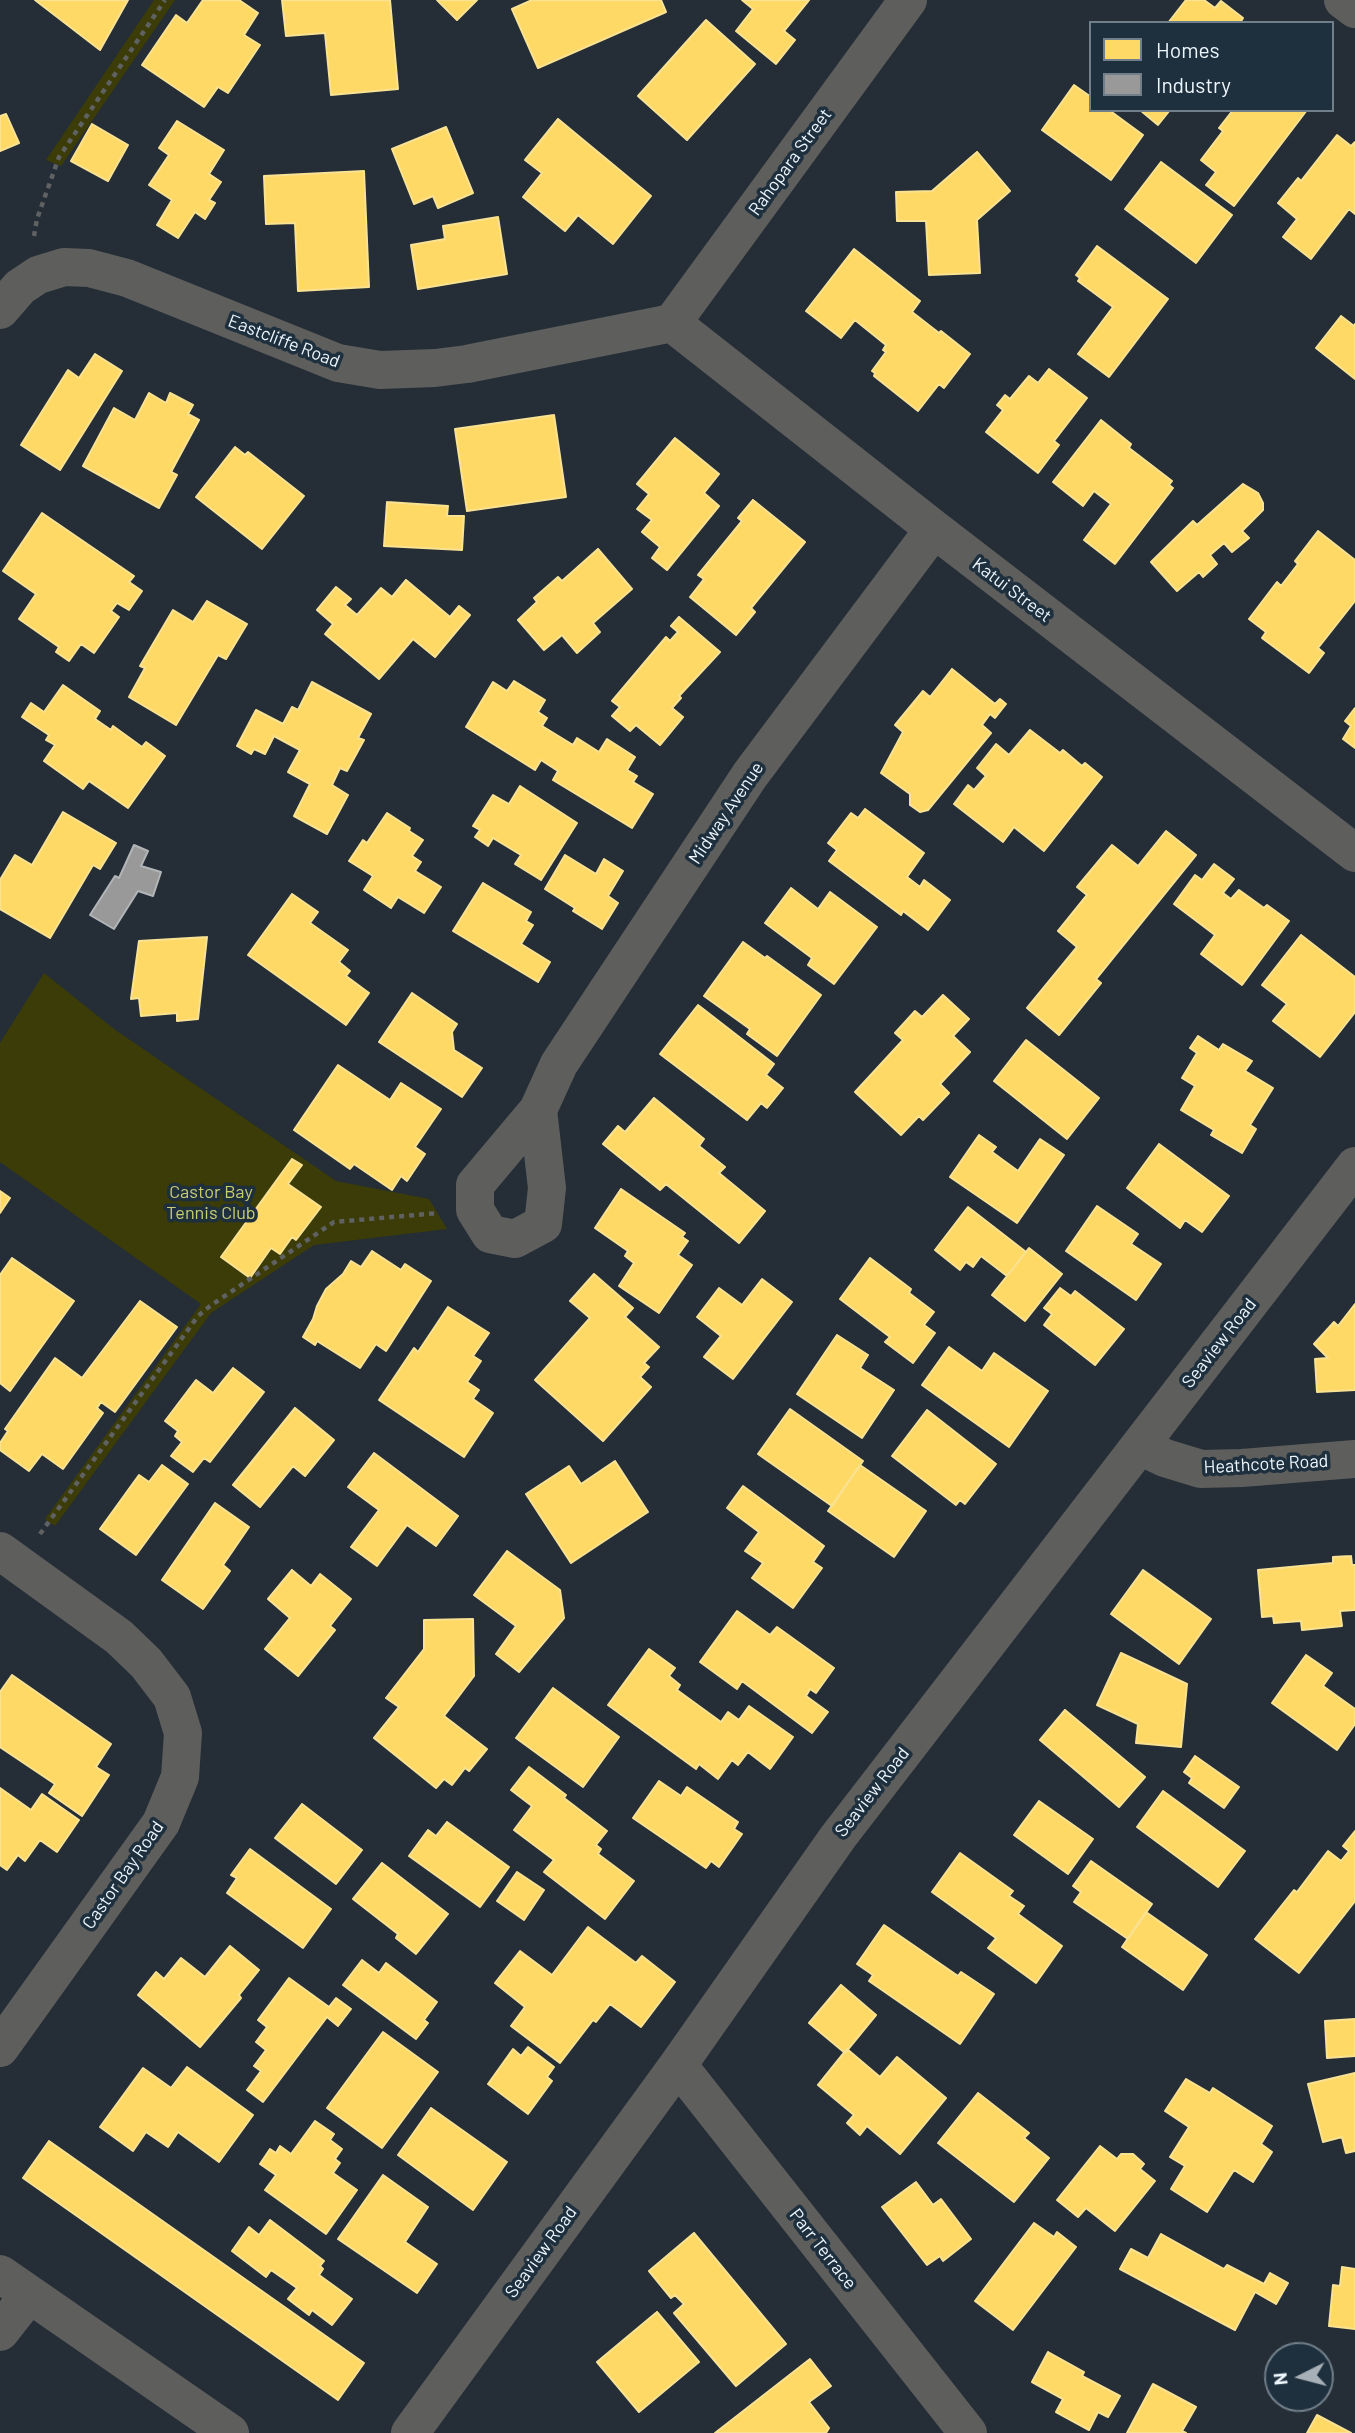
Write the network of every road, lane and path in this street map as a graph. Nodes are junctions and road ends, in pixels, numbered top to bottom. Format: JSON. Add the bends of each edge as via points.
{"nodes":[{"id":1,"x":165,"y":0,"type":"edge"},
{"id":2,"x":908,"y":0,"type":"edge"},
{"id":3,"x":1343,"y":0,"type":"edge"},
{"id":4,"x":1355,"y":9,"type":"edge"},
{"id":5,"x":38,"y":275,"type":"junction"},
{"id":6,"x":0,"y":310,"type":"edge"},
{"id":7,"x":672,"y":323,"type":"junction"},
{"id":8,"x":934,"y":529,"type":"junction"},
{"id":9,"x":1355,"y":853,"type":"edge"},
{"id":10,"x":538,"y":1110,"type":"junction"},
{"id":11,"x":1355,"y":1166,"type":"edge"},
{"id":12,"x":475,"y":1210,"type":"junction"},
{"id":13,"x":1140,"y":1446,"type":"junction"},
{"id":14,"x":1355,"y":1459,"type":"edge"},
{"id":15,"x":9,"y":1558,"type":"edge"},
{"id":16,"x":0,"y":2048,"type":"edge"},
{"id":17,"x":678,"y":2065,"type":"junction"},
{"id":18,"x":15,"y":2284,"type":"edge"},
{"id":19,"x":0,"y":2332,"type":"edge"},
{"id":20,"x":230,"y":2433,"type":"edge"},
{"id":21,"x":410,"y":2433,"type":"edge"},
{"id":22,"x":968,"y":2433,"type":"edge"}],
"edges":[{"from":1,"to":5,"type":"path","via":[[60,158],[37,219],[33,244]]},
{"from":2,"to":7,"type":"street","name":"Rahopara Street"},
{"from":3,"to":4,"type":"street"},
{"from":5,"to":6,"type":"street","name":"Eastcliffe Road"},
{"from":5,"to":7,"type":"street","name":"Eastcliffe Road","via":[[75,267],[109,272],[338,363],[380,370],[436,369]]},
{"from":7,"to":8,"type":"street","name":"Katui Street"},
{"from":8,"to":9,"type":"street","name":"Katui Street"},
{"from":8,"to":10,"type":"street","name":"Midway Avenue","via":[[750,775],[559,1064]]},
{"from":10,"to":12,"type":"street","name":"Midway Avenue","via":[[475,1185]]},
{"from":10,"to":12,"type":"street","via":[[547,1188],[542,1224],[515,1239],[490,1234]]},
{"from":11,"to":13,"type":"street","name":"Seaview Road"},
{"from":12,"to":15,"type":"path","via":[[334,1222],[210,1306]]},
{"from":13,"to":14,"type":"street","name":"Heathcote Road","via":[[1201,1469]]},
{"from":13,"to":17,"type":"street","name":"Seaview Road","via":[[838,1837]]},
{"from":15,"to":16,"type":"street","name":"Castor Bay Road","via":[[118,1637],[146,1663],[172,1697],[183,1733],[180,1777],[161,1823]]},
{"from":17,"to":21,"type":"street","name":"Seaview Road"},
{"from":17,"to":22,"type":"street","name":"Parr Terrace"},
{"from":18,"to":19,"type":"street"},
{"from":18,"to":20,"type":"street"}]}
